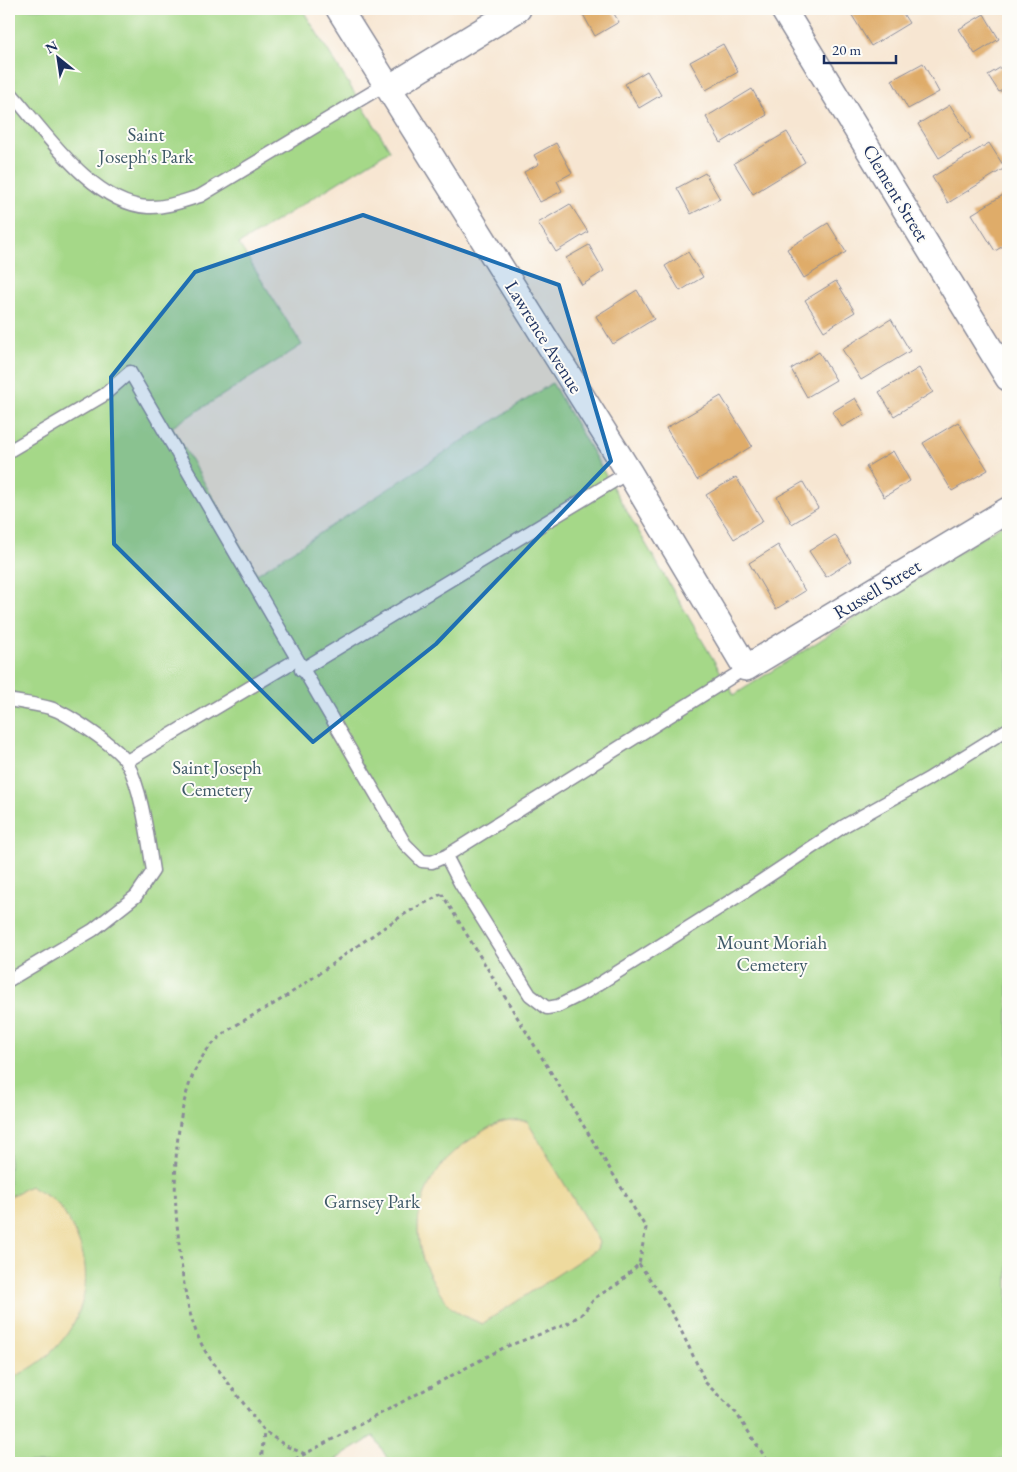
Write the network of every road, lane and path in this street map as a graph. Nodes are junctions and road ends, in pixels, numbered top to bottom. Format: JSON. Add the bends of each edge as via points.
{"nodes":[{"id":1,"x":339,"y":9,"type":"edge"},
{"id":2,"x":518,"y":9,"type":"edge"},
{"id":3,"x":783,"y":9,"type":"edge"},
{"id":4,"x":387,"y":86,"type":"junction"},
{"id":5,"x":9,"y":91,"type":"edge"},
{"id":6,"x":1008,"y":378,"type":"edge"},
{"id":7,"x":9,"y":451,"type":"edge"},
{"id":8,"x":628,"y":472,"type":"junction"},
{"id":9,"x":1008,"y":510,"type":"edge"},
{"id":10,"x":299,"y":665,"type":"junction"},
{"id":11,"x":746,"y":668,"type":"junction"},
{"id":12,"x":9,"y":700,"type":"edge"},
{"id":13,"x":1008,"y":728,"type":"edge"},
{"id":14,"x":127,"y":761,"type":"junction"},
{"id":15,"x":446,"y":856,"type":"junction"},
{"id":16,"x":9,"y":980,"type":"edge"},
{"id":17,"x":639,"y":1264,"type":"junction"},
{"id":18,"x":264,"y":1431,"type":"junction"},
{"id":19,"x":305,"y":1454,"type":"junction"},
{"id":20,"x":262,"y":1463,"type":"edge"},
{"id":21,"x":288,"y":1463,"type":"edge"},
{"id":22,"x":769,"y":1463,"type":"edge"}],
"edges":[{"from":1,"to":4,"type":"street","name":"Lawrence Avenue"},
{"from":2,"to":4,"type":"street"},
{"from":3,"to":6,"type":"street","name":"Clement Street"},
{"from":4,"to":5,"type":"lane","via":[[200,196],[174,204],[147,207],[124,202],[100,189],[77,168]]},
{"from":4,"to":8,"type":"street","name":"Lawrence Avenue"},
{"from":7,"to":10,"type":"lane","via":[[104,395],[130,372]]},
{"from":8,"to":10,"type":"lane"},
{"from":8,"to":11,"type":"street","name":"Lawrence Avenue"},
{"from":9,"to":11,"type":"street","name":"Russell Street"},
{"from":10,"to":14,"type":"lane"},
{"from":10,"to":15,"type":"lane","via":[[405,844],[422,861],[432,862]]},
{"from":11,"to":15,"type":"lane"},
{"from":12,"to":14,"type":"lane","via":[[52,708],[106,741]]},
{"from":13,"to":15,"type":"lane","via":[[928,779],[844,826],[672,939],[558,1006],[547,1008],[530,995]]},
{"from":14,"to":16,"type":"lane","via":[[136,787],[152,871],[136,896],[93,930]]},
{"from":17,"to":18,"type":"path","via":[[646,1228],[442,894],[398,918],[271,1006],[238,1024],[203,1056],[194,1074],[179,1130],[174,1180],[179,1248],[194,1326],[200,1345]]},
{"from":17,"to":19,"type":"path","via":[[565,1325],[505,1346]]},
{"from":17,"to":22,"type":"path","via":[[677,1322],[706,1383],[736,1413]]},
{"from":18,"to":19,"type":"path"},
{"from":18,"to":20,"type":"path"},
{"from":19,"to":21,"type":"path"}]}
